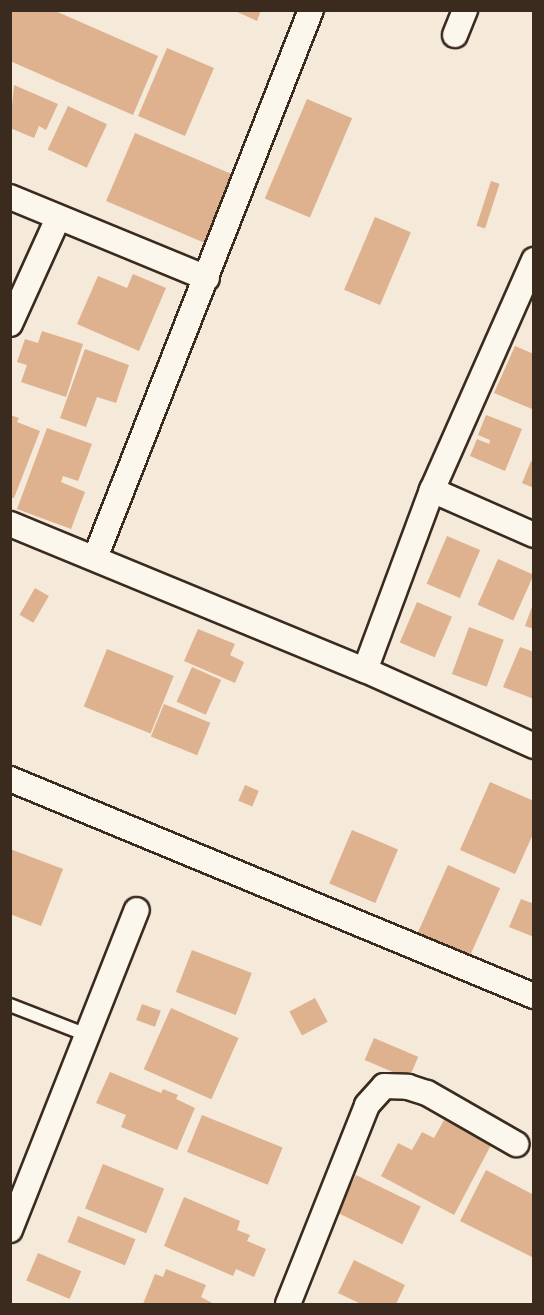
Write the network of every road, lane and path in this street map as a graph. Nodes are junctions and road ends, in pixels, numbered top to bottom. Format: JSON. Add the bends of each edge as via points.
{"nodes":[{"id":1,"x":311,"y":10,"type":"edge"},
{"id":2,"x":465,"y":10,"type":"edge"},
{"id":3,"x":455,"y":35,"type":"dead end"},
{"id":4,"x":10,"y":197,"type":"edge"},
{"id":5,"x":58,"y":218,"type":"junction"},
{"id":6,"x":533,"y":265,"type":"edge"},
{"id":7,"x":207,"y":278,"type":"junction"},
{"id":8,"x":526,"y":294,"type":"edge"},
{"id":9,"x":10,"y":324,"type":"edge"},
{"id":10,"x":432,"y":490,"type":"junction"},
{"id":11,"x":10,"y":524,"type":"edge"},
{"id":12,"x":534,"y":534,"type":"edge"},
{"id":13,"x":95,"y":558,"type":"junction"},
{"id":14,"x":365,"y":670,"type":"junction"},
{"id":15,"x":534,"y":746,"type":"edge"},
{"id":16,"x":10,"y":779,"type":"edge"},
{"id":17,"x":137,"y":910,"type":"dead end"},
{"id":18,"x":534,"y":996,"type":"edge"},
{"id":19,"x":10,"y":1005,"type":"edge"},
{"id":20,"x":87,"y":1035,"type":"junction"},
{"id":21,"x":516,"y":1144,"type":"dead end"},
{"id":22,"x":10,"y":1230,"type":"edge"},
{"id":23,"x":288,"y":1305,"type":"edge"}],
"edges":[{"from":1,"to":7,"type":"street"},
{"from":2,"to":3,"type":"street"},
{"from":4,"to":5,"type":"street"},
{"from":5,"to":7,"type":"street"},
{"from":5,"to":9,"type":"street"},
{"from":6,"to":8,"type":"street"},
{"from":7,"to":13,"type":"street"},
{"from":8,"to":10,"type":"street"},
{"from":10,"to":12,"type":"street"},
{"from":10,"to":14,"type":"street"},
{"from":11,"to":13,"type":"street"},
{"from":13,"to":14,"type":"street"},
{"from":14,"to":15,"type":"street"},
{"from":16,"to":18,"type":"street"},
{"from":17,"to":20,"type":"street"},
{"from":19,"to":20,"type":"lane"},
{"from":20,"to":22,"type":"street"},
{"from":21,"to":23,"type":"street","via":[[427,1093],[384,1086],[368,1105]]}]}
